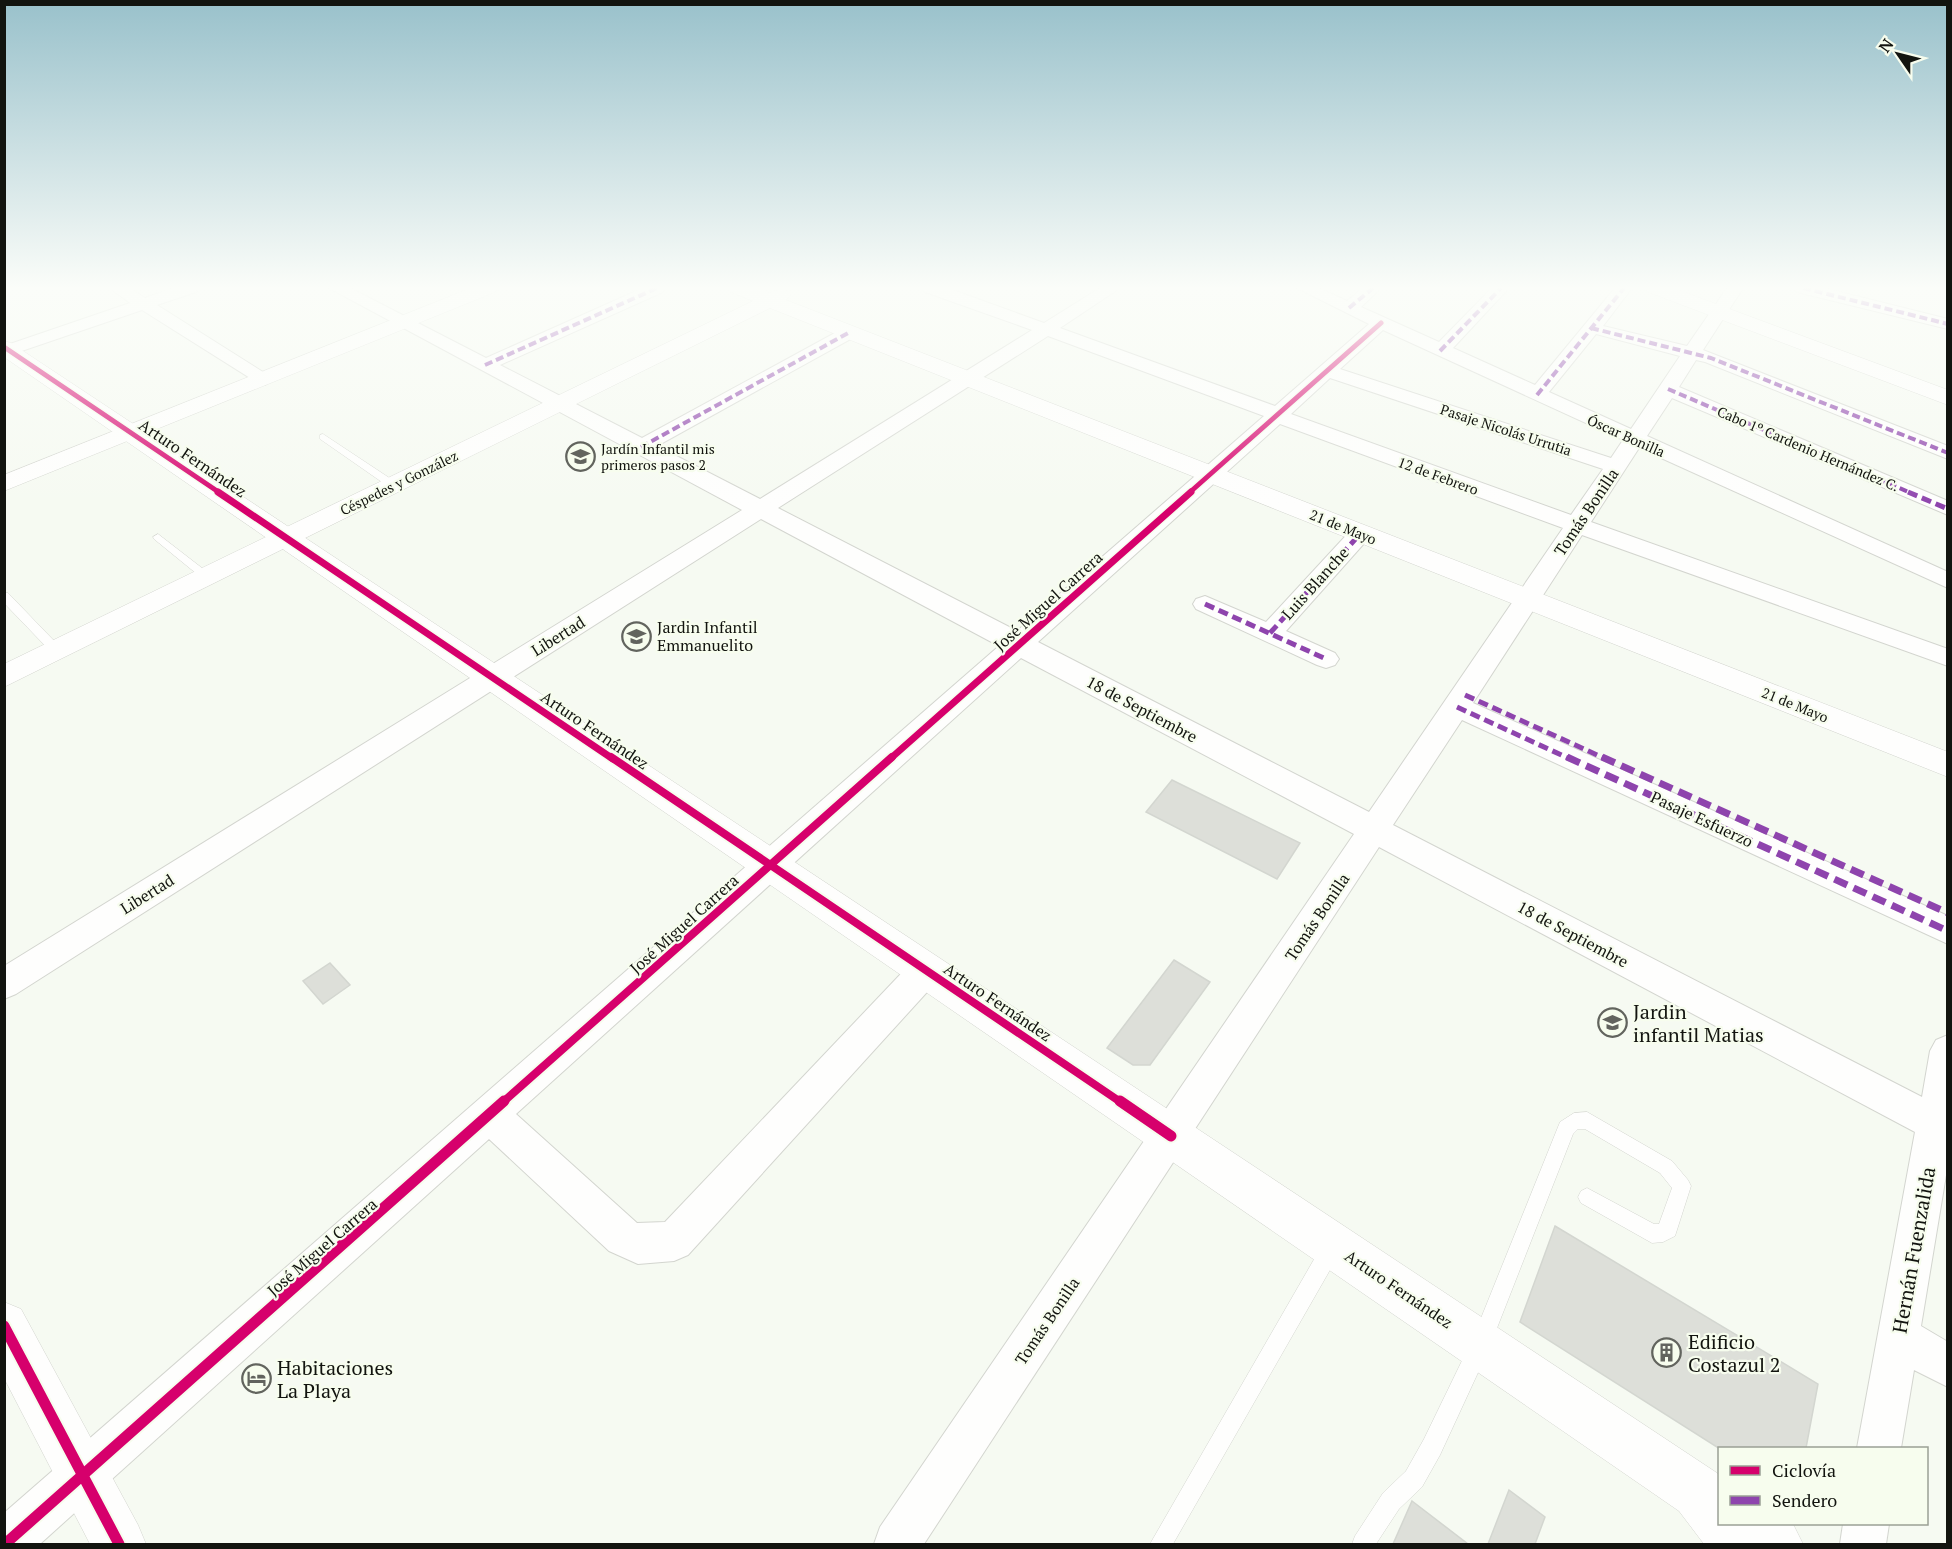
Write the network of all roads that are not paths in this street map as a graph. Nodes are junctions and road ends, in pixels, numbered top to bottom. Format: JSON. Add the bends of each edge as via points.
{"nodes":[{"id":1,"x":21,"y":360,"type":"edge"},
{"id":2,"x":235,"y":360,"type":"edge"},
{"id":3,"x":310,"y":360,"type":"edge"},
{"id":4,"x":476,"y":360,"type":"edge"},
{"id":5,"x":496,"y":360,"type":"edge"},
{"id":6,"x":647,"y":360,"type":"edge"},
{"id":7,"x":798,"y":360,"type":"edge"},
{"id":8,"x":920,"y":360,"type":"edge"},
{"id":9,"x":997,"y":360,"type":"edge"},
{"id":10,"x":1125,"y":360,"type":"edge"},
{"id":11,"x":1339,"y":360,"type":"edge"},
{"id":12,"x":1460,"y":360,"type":"edge"},
{"id":13,"x":1565,"y":360,"type":"edge"},
{"id":14,"x":1687,"y":360,"type":"edge"},
{"id":15,"x":1717,"y":360,"type":"edge"},
{"id":16,"x":1861,"y":360,"type":"edge"},
{"id":17,"x":1880,"y":360,"type":"edge"},
{"id":18,"x":485,"y":365,"type":"junction"},
{"id":19,"x":1327,"y":371,"type":"junction"},
{"id":20,"x":265,"y":379,"type":"junction"},
{"id":21,"x":967,"y":379,"type":"junction"},
{"id":22,"x":1947,"y":386,"type":"edge"},
{"id":23,"x":1668,"y":389,"type":"junction"},
{"id":24,"x":1537,"y":395,"type":"junction"},
{"id":25,"x":1947,"y":398,"type":"edge"},
{"id":26,"x":559,"y":404,"type":"junction"},
{"id":27,"x":1277,"y":416,"type":"junction"},
{"id":28,"x":131,"y":433,"type":"junction"},
{"id":29,"x":323,"y":436,"type":"dead end"},
{"id":30,"x":1634,"y":440,"type":"junction"},
{"id":31,"x":640,"y":447,"type":"junction"},
{"id":32,"x":1947,"y":453,"type":"edge"},
{"id":33,"x":1617,"y":467,"type":"junction"},
{"id":34,"x":1211,"y":475,"type":"junction"},
{"id":35,"x":4,"y":484,"type":"edge"},
{"id":36,"x":393,"y":485,"type":"junction"},
{"id":37,"x":760,"y":509,"type":"junction"},
{"id":38,"x":1947,"y":509,"type":"edge"},
{"id":39,"x":1577,"y":526,"type":"junction"},
{"id":40,"x":1360,"y":534,"type":"junction"},
{"id":41,"x":158,"y":537,"type":"dead end"},
{"id":42,"x":287,"y":538,"type":"junction"},
{"id":43,"x":207,"y":577,"type":"junction"},
{"id":44,"x":1947,"y":581,"type":"edge"},
{"id":45,"x":4,"y":596,"type":"edge"},
{"id":46,"x":1528,"y":600,"type":"junction"},
{"id":47,"x":1205,"y":604,"type":"dead end"},
{"id":48,"x":1270,"y":633,"type":"junction"},
{"id":49,"x":1019,"y":645,"type":"junction"},
{"id":50,"x":57,"y":651,"type":"junction"},
{"id":51,"x":1947,"y":658,"type":"edge"},
{"id":52,"x":1326,"y":659,"type":"dead end"},
{"id":53,"x":4,"y":677,"type":"edge"},
{"id":54,"x":493,"y":677,"type":"junction"},
{"id":55,"x":1461,"y":701,"type":"junction"},
{"id":56,"x":1947,"y":765,"type":"edge"},
{"id":57,"x":1374,"y":831,"type":"junction"},
{"id":58,"x":771,"y":865,"type":"junction"},
{"id":59,"x":1947,"y":913,"type":"edge"},
{"id":60,"x":1947,"y":931,"type":"edge"},
{"id":61,"x":927,"y":970,"type":"junction"},
{"id":62,"x":4,"y":984,"type":"edge"},
{"id":63,"x":1947,"y":1051,"type":"edge"},
{"id":64,"x":491,"y":1116,"type":"junction"},
{"id":65,"x":1941,"y":1127,"type":"edge"},
{"id":66,"x":1171,"y":1136,"type":"junction"},
{"id":67,"x":1587,"y":1197,"type":"dead end"},
{"id":68,"x":1333,"y":1244,"type":"junction"},
{"id":69,"x":4,"y":1326,"type":"edge"},
{"id":70,"x":1899,"y":1337,"type":"junction"},
{"id":71,"x":1481,"y":1344,"type":"junction"},
{"id":72,"x":1947,"y":1366,"type":"edge"},
{"id":73,"x":1879,"y":1447,"type":"edge"},
{"id":74,"x":83,"y":1475,"type":"junction"},
{"id":75,"x":1715,"y":1510,"type":"edge"},
{"id":76,"x":1724,"y":1525,"type":"edge"},
{"id":77,"x":1746,"y":1525,"type":"edge"},
{"id":78,"x":1866,"y":1525,"type":"edge"},
{"id":79,"x":5,"y":1545,"type":"edge"},
{"id":80,"x":119,"y":1545,"type":"edge"},
{"id":81,"x":897,"y":1545,"type":"edge"},
{"id":82,"x":1161,"y":1545,"type":"edge"},
{"id":83,"x":1363,"y":1545,"type":"edge"},
{"id":84,"x":1736,"y":1545,"type":"edge"},
{"id":85,"x":1776,"y":1545,"type":"edge"},
{"id":86,"x":1863,"y":1545,"type":"edge"}],
"edges":[{"from":1,"to":28,"type":"street","name":"Arturo Fernández"},
{"from":2,"to":20,"type":"street"},
{"from":3,"to":20,"type":"street"},
{"from":4,"to":18,"type":"street","name":"18 de Septiembre"},
{"from":5,"to":18,"type":"street"},
{"from":6,"to":26,"type":"street","name":"Céspedes y González"},
{"from":7,"to":31,"type":"street"},
{"from":8,"to":21,"type":"street","name":"21 de Mayo"},
{"from":9,"to":21,"type":"street","name":"Libertad"},
{"from":10,"to":27,"type":"street","name":"12 de Febrero"},
{"from":11,"to":19,"type":"street","name":"José Miguel Carrera"},
{"from":12,"to":24,"type":"street","name":"Óscar Bonilla"},
{"from":13,"to":24,"type":"street"},
{"from":14,"to":23,"type":"street","name":"Tomás Bonilla"},
{"from":15,"to":32,"type":"street"},
{"from":16,"to":25,"type":"street"},
{"from":17,"to":22,"type":"street"},
{"from":18,"to":26,"type":"street","name":"18 de Septiembre"},
{"from":19,"to":27,"type":"street","name":"José Miguel Carrera"},
{"from":19,"to":33,"type":"street","name":"Pasaje Nicolás Urrutia"},
{"from":20,"to":28,"type":"street"},
{"from":21,"to":34,"type":"street","name":"21 de Mayo"},
{"from":21,"to":37,"type":"street","name":"Libertad"},
{"from":23,"to":30,"type":"street","name":"Tomás Bonilla"},
{"from":23,"to":38,"type":"street","name":"Cabo 1º Cardenio Hernández C."},
{"from":24,"to":30,"type":"street","name":"Óscar Bonilla"},
{"from":26,"to":31,"type":"street","name":"18 de Septiembre"},
{"from":26,"to":36,"type":"street","name":"Céspedes y González"},
{"from":27,"to":34,"type":"street","name":"José Miguel Carrera"},
{"from":27,"to":39,"type":"street","name":"12 de Febrero"},
{"from":28,"to":35,"type":"street"},
{"from":28,"to":42,"type":"street","name":"Arturo Fernández"},
{"from":29,"to":36,"type":"lane"},
{"from":30,"to":33,"type":"street","name":"Tomás Bonilla"},
{"from":30,"to":44,"type":"street","name":"Óscar Bonilla"},
{"from":31,"to":37,"type":"street","name":"18 de Septiembre"},
{"from":33,"to":39,"type":"street","name":"Tomás Bonilla"},
{"from":34,"to":40,"type":"street","name":"21 de Mayo"},
{"from":34,"to":49,"type":"street","name":"José Miguel Carrera"},
{"from":36,"to":42,"type":"street","name":"Céspedes y González"},
{"from":37,"to":49,"type":"street","name":"18 de Septiembre"},
{"from":37,"to":54,"type":"street","name":"Libertad"},
{"from":39,"to":46,"type":"street","name":"Tomás Bonilla"},
{"from":39,"to":51,"type":"street","name":"12 de Febrero"},
{"from":40,"to":46,"type":"street","name":"21 de Mayo"},
{"from":40,"to":48,"type":"street","name":"Luis Blanche"},
{"from":41,"to":43,"type":"lane"},
{"from":42,"to":43,"type":"street","name":"Céspedes y González"},
{"from":42,"to":54,"type":"street","name":"Arturo Fernández"},
{"from":43,"to":50,"type":"street","name":"Céspedes y González"},
{"from":45,"to":50,"type":"lane"},
{"from":46,"to":55,"type":"street","name":"Tomás Bonilla"},
{"from":46,"to":56,"type":"street","name":"21 de Mayo"},
{"from":47,"to":48,"type":"street","name":"Luis Blanche"},
{"from":48,"to":52,"type":"street","name":"Luis Blanche"},
{"from":49,"to":57,"type":"street","name":"18 de Septiembre"},
{"from":49,"to":58,"type":"street","name":"José Miguel Carrera"},
{"from":50,"to":53,"type":"street","name":"Céspedes y González"},
{"from":54,"to":58,"type":"street","name":"Arturo Fernández"},
{"from":54,"to":62,"type":"street","name":"Libertad"},
{"from":55,"to":57,"type":"street","name":"Tomás Bonilla"},
{"from":55,"to":59,"type":"street","name":"Pasaje Esfuerzo"},
{"from":55,"to":60,"type":"street","name":"Pasaje Esfuerzo"},
{"from":57,"to":65,"type":"street","name":"18 de Septiembre"},
{"from":57,"to":66,"type":"street","name":"Tomás Bonilla"},
{"from":58,"to":61,"type":"street","name":"Arturo Fernández"},
{"from":58,"to":64,"type":"street","name":"José Miguel Carrera"},
{"from":61,"to":64,"type":"street","via":[[674,1241],[638,1244],[623,1237]]},
{"from":61,"to":66,"type":"street","name":"Arturo Fernández"},
{"from":63,"to":65,"type":"street","name":"Hernán Fuenzalida"},
{"from":64,"to":74,"type":"street","name":"José Miguel Carrera"},
{"from":65,"to":70,"type":"street","name":"Hernán Fuenzalida"},
{"from":66,"to":68,"type":"street","name":"Arturo Fernández"},
{"from":66,"to":81,"type":"street","name":"Tomás Bonilla"},
{"from":67,"to":71,"type":"lane","via":[[1652,1234],[1663,1233],[1668,1229],[1682,1186],[1666,1167],[1587,1120],[1574,1121],[1566,1128]]},
{"from":68,"to":71,"type":"street","name":"Arturo Fernández"},
{"from":68,"to":82,"type":"lane"},
{"from":69,"to":74,"type":"street"},
{"from":70,"to":72,"type":"street"},
{"from":70,"to":73,"type":"street","name":"Hernán Fuenzalida"},
{"from":71,"to":75,"type":"street","name":"Arturo Fernández"},
{"from":71,"to":83,"type":"lane","via":[[1414,1479],[1390,1501]]},
{"from":74,"to":79,"type":"street","name":"José Miguel Carrera"},
{"from":74,"to":80,"type":"street"},
{"from":76,"to":84,"type":"street"},
{"from":77,"to":85,"type":"street"},
{"from":78,"to":86,"type":"street"}]}
